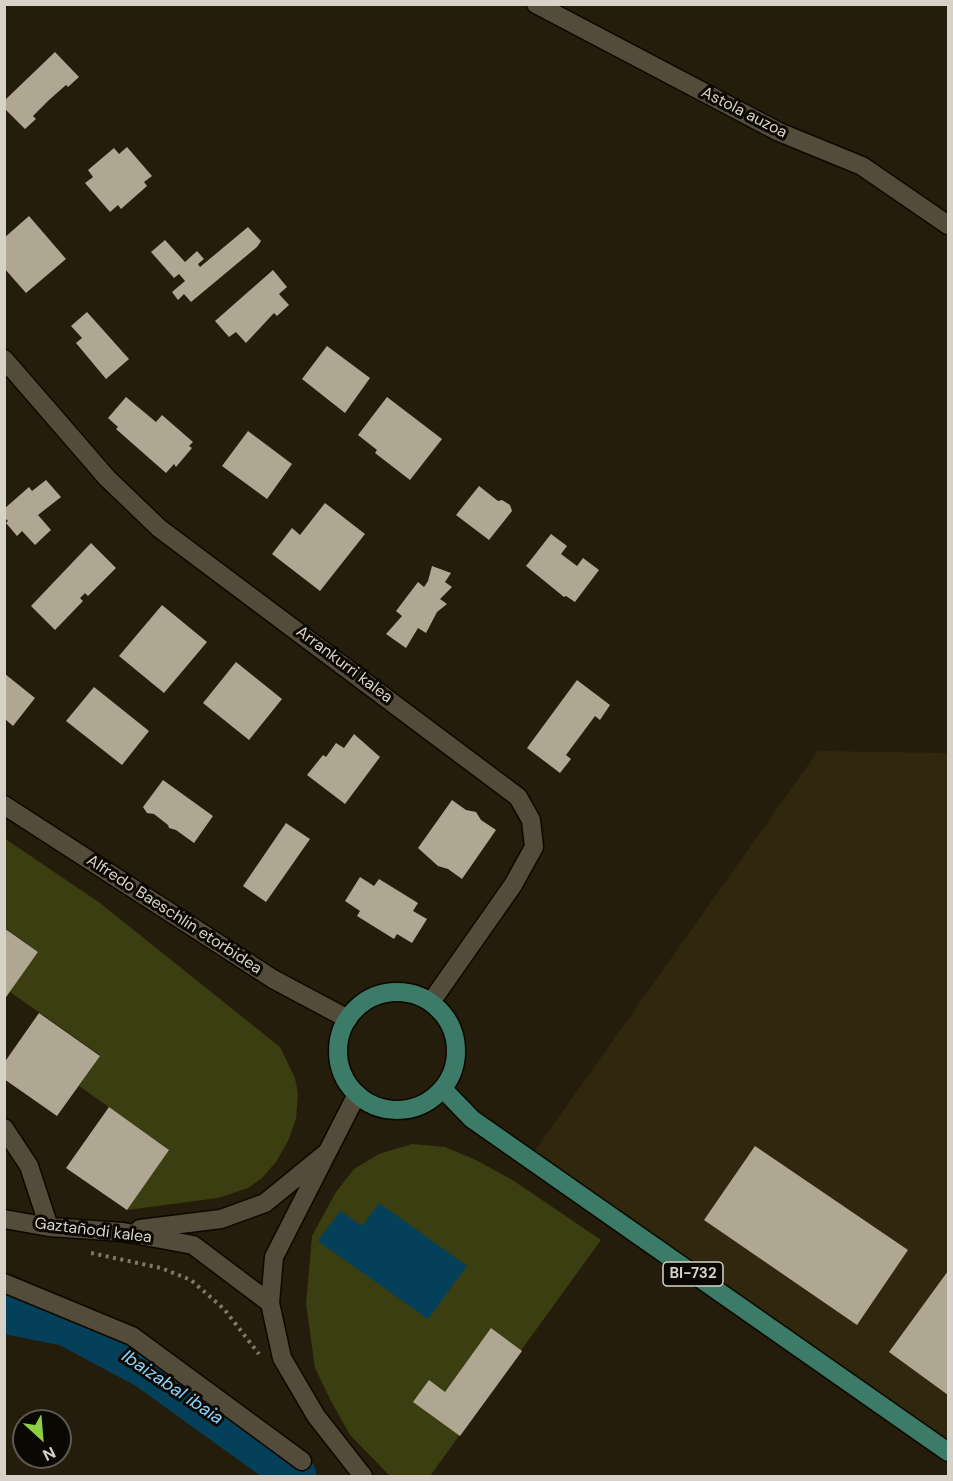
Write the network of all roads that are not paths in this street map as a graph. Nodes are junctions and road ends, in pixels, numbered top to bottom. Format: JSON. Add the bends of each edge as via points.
{"nodes":[{"id":1,"x":536,"y":4,"type":"edge"},
{"id":2,"x":948,"y":225,"type":"edge"},
{"id":3,"x":4,"y":359,"type":"edge"},
{"id":4,"x":4,"y":805,"type":"edge"},
{"id":5,"x":430,"y":1002,"type":"junction"},
{"id":6,"x":348,"y":1018,"type":"junction"},
{"id":7,"x":443,"y":1089,"type":"junction"},
{"id":8,"x":357,"y":1094,"type":"junction"},
{"id":9,"x":4,"y":1128,"type":"edge"},
{"id":10,"x":325,"y":1154,"type":"junction"},
{"id":11,"x":4,"y":1219,"type":"edge"},
{"id":12,"x":49,"y":1227,"type":"junction"},
{"id":13,"x":123,"y":1232,"type":"junction"},
{"id":14,"x":4,"y":1283,"type":"edge"},
{"id":15,"x":270,"y":1303,"type":"junction"},
{"id":16,"x":948,"y":1452,"type":"edge"},
{"id":17,"x":302,"y":1461,"type":"dead end"},
{"id":18,"x":363,"y":1476,"type":"edge"}],
"edges":[{"from":1,"to":2,"type":"street","name":"Astola auzoa","via":[[779,132],[862,166]]},
{"from":3,"to":5,"type":"street","name":"Arrankurri kalea","via":[[107,478],[159,528],[518,797],[531,820],[534,847],[513,885]]},
{"from":4,"to":6,"type":"street","name":"Alfredo Baeschlin etorbidea","via":[[273,979]]},
{"from":5,"to":6,"type":"main road","via":[[414,994],[377,995]]},
{"from":5,"to":7,"type":"main road","via":[[445,1016],[454,1033],[456,1052]]},
{"from":6,"to":8,"type":"main road","via":[[338,1049],[340,1066]]},
{"from":7,"to":8,"type":"main road","via":[[419,1105],[391,1110],[373,1105]]},
{"from":7,"to":16,"type":"main road","number":"BI-732","via":[[472,1119]]},
{"from":8,"to":10,"type":"street"},
{"from":9,"to":12,"type":"street","via":[[29,1166]]},
{"from":10,"to":13,"type":"street","via":[[265,1203],[221,1219]]},
{"from":10,"to":15,"type":"street","via":[[274,1257]]},
{"from":11,"to":12,"type":"street","name":"Gaztañodi kalea"},
{"from":12,"to":13,"type":"street","name":"Gaztañodi kalea"},
{"from":13,"to":15,"type":"street","name":"Gaztañodi kalea","via":[[193,1245]]},
{"from":14,"to":17,"type":"street","via":[[132,1336]]},
{"from":15,"to":18,"type":"street","via":[[282,1358],[316,1416]]}]}
